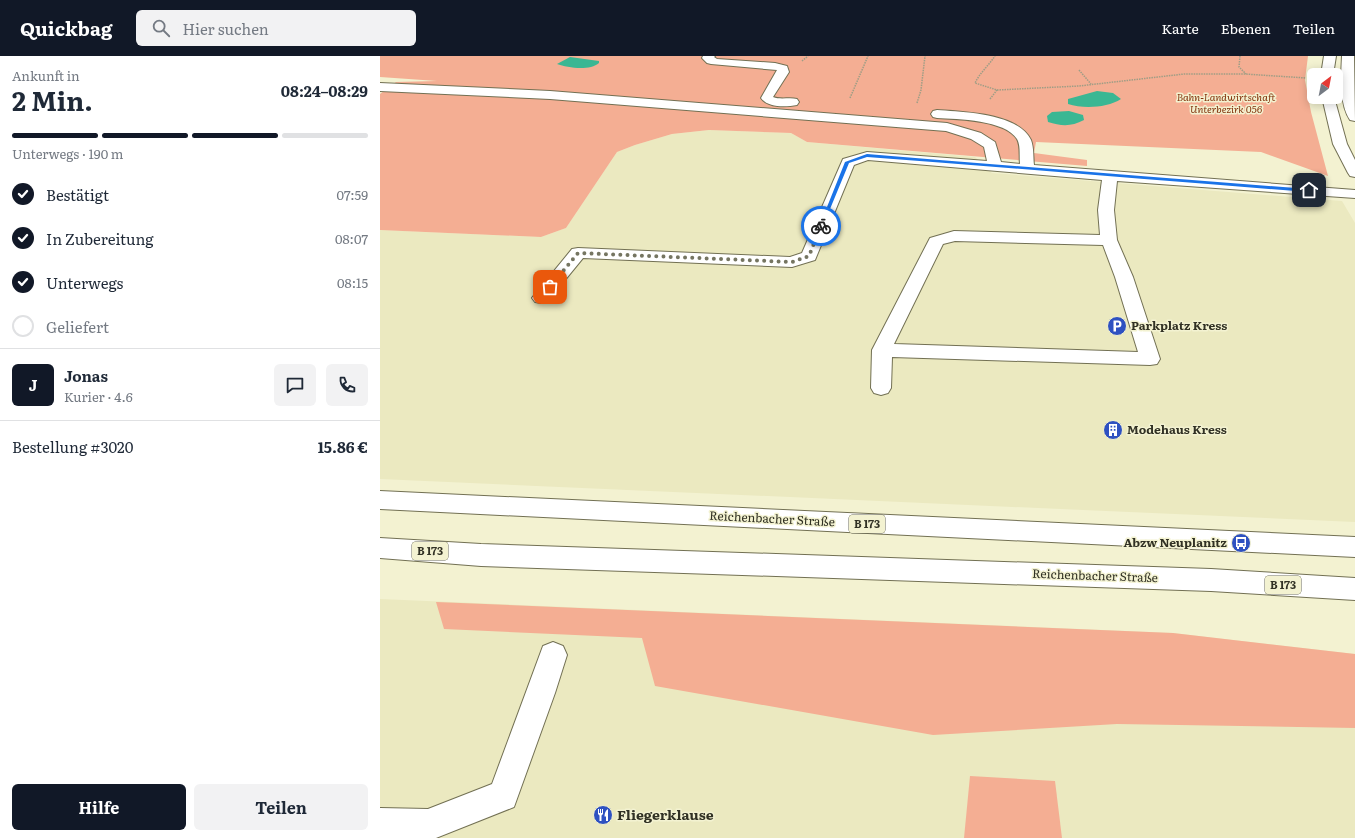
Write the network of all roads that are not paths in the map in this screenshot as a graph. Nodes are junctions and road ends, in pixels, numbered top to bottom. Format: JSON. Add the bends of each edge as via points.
{"nodes":[{"id":1,"x":709,"y":56,"type":"edge"},
{"id":2,"x":1330,"y":56,"type":"edge"},
{"id":3,"x":1350,"y":61,"type":"edge"},
{"id":4,"x":1328,"y":68,"type":"edge"},
{"id":5,"x":380,"y":87,"type":"edge"},
{"id":6,"x":1352,"y":94,"type":"edge"},
{"id":7,"x":805,"y":102,"type":"dead end"},
{"id":8,"x":1330,"y":104,"type":"edge"},
{"id":9,"x":915,"y":112,"type":"road end"},
{"id":10,"x":1355,"y":117,"type":"edge"},
{"id":11,"x":995,"y":166,"type":"junction"},
{"id":12,"x":1027,"y":168,"type":"junction"},
{"id":13,"x":1355,"y":173,"type":"edge"},
{"id":14,"x":1110,"y":176,"type":"junction"},
{"id":15,"x":1355,"y":194,"type":"edge"},
{"id":16,"x":1109,"y":240,"type":"junction"},
{"id":17,"x":541,"y":298,"type":"dead end"},
{"id":18,"x":882,"y":350,"type":"junction"},
{"id":19,"x":881,"y":388,"type":"dead end"},
{"id":20,"x":380,"y":500,"type":"edge"},
{"id":21,"x":1355,"y":547,"type":"edge"},
{"id":22,"x":380,"y":548,"type":"edge"},
{"id":23,"x":1355,"y":589,"type":"edge"},
{"id":24,"x":553,"y":655,"type":"dead end"},
{"id":25,"x":380,"y":824,"type":"edge"}],
"edges":[{"from":1,"to":7,"type":"main road","via":[[708,58],[717,62],[783,68],[767,98],[774,102]]},
{"from":2,"to":4,"type":"main road"},
{"from":3,"to":6,"type":"main road","via":[[1347,72]]},
{"from":5,"to":11,"type":"main road","via":[[550,95],[947,127],[976,136],[990,145]]},
{"from":6,"to":10,"type":"main road","via":[[1350,106]]},
{"from":8,"to":13,"type":"main road","via":[[1340,144]]},
{"from":9,"to":12,"type":"main road","via":[[987,119],[1012,128],[1024,139]]},
{"from":11,"to":12,"type":"main road"},
{"from":11,"to":17,"type":"main road","via":[[867,156],[848,162],[809,256],[792,262],[578,253]]},
{"from":12,"to":14,"type":"main road"},
{"from":14,"to":15,"type":"main road"},
{"from":14,"to":16,"type":"main road","via":[[1106,210]]},
{"from":16,"to":18,"type":"main road","via":[[954,236],[936,240]]},
{"from":16,"to":18,"type":"main road","via":[[1124,277],[1150,359]]},
{"from":18,"to":19,"type":"main road"},
{"from":20,"to":21,"type":"main road","name":"Reichenbacher Straße","number":"B 173"},
{"from":22,"to":23,"type":"main road","name":"Reichenbacher Straße","number":"B 173","via":[[481,554],[1211,580]]},
{"from":24,"to":25,"type":"main road","via":[[503,796],[428,825]]}]}
